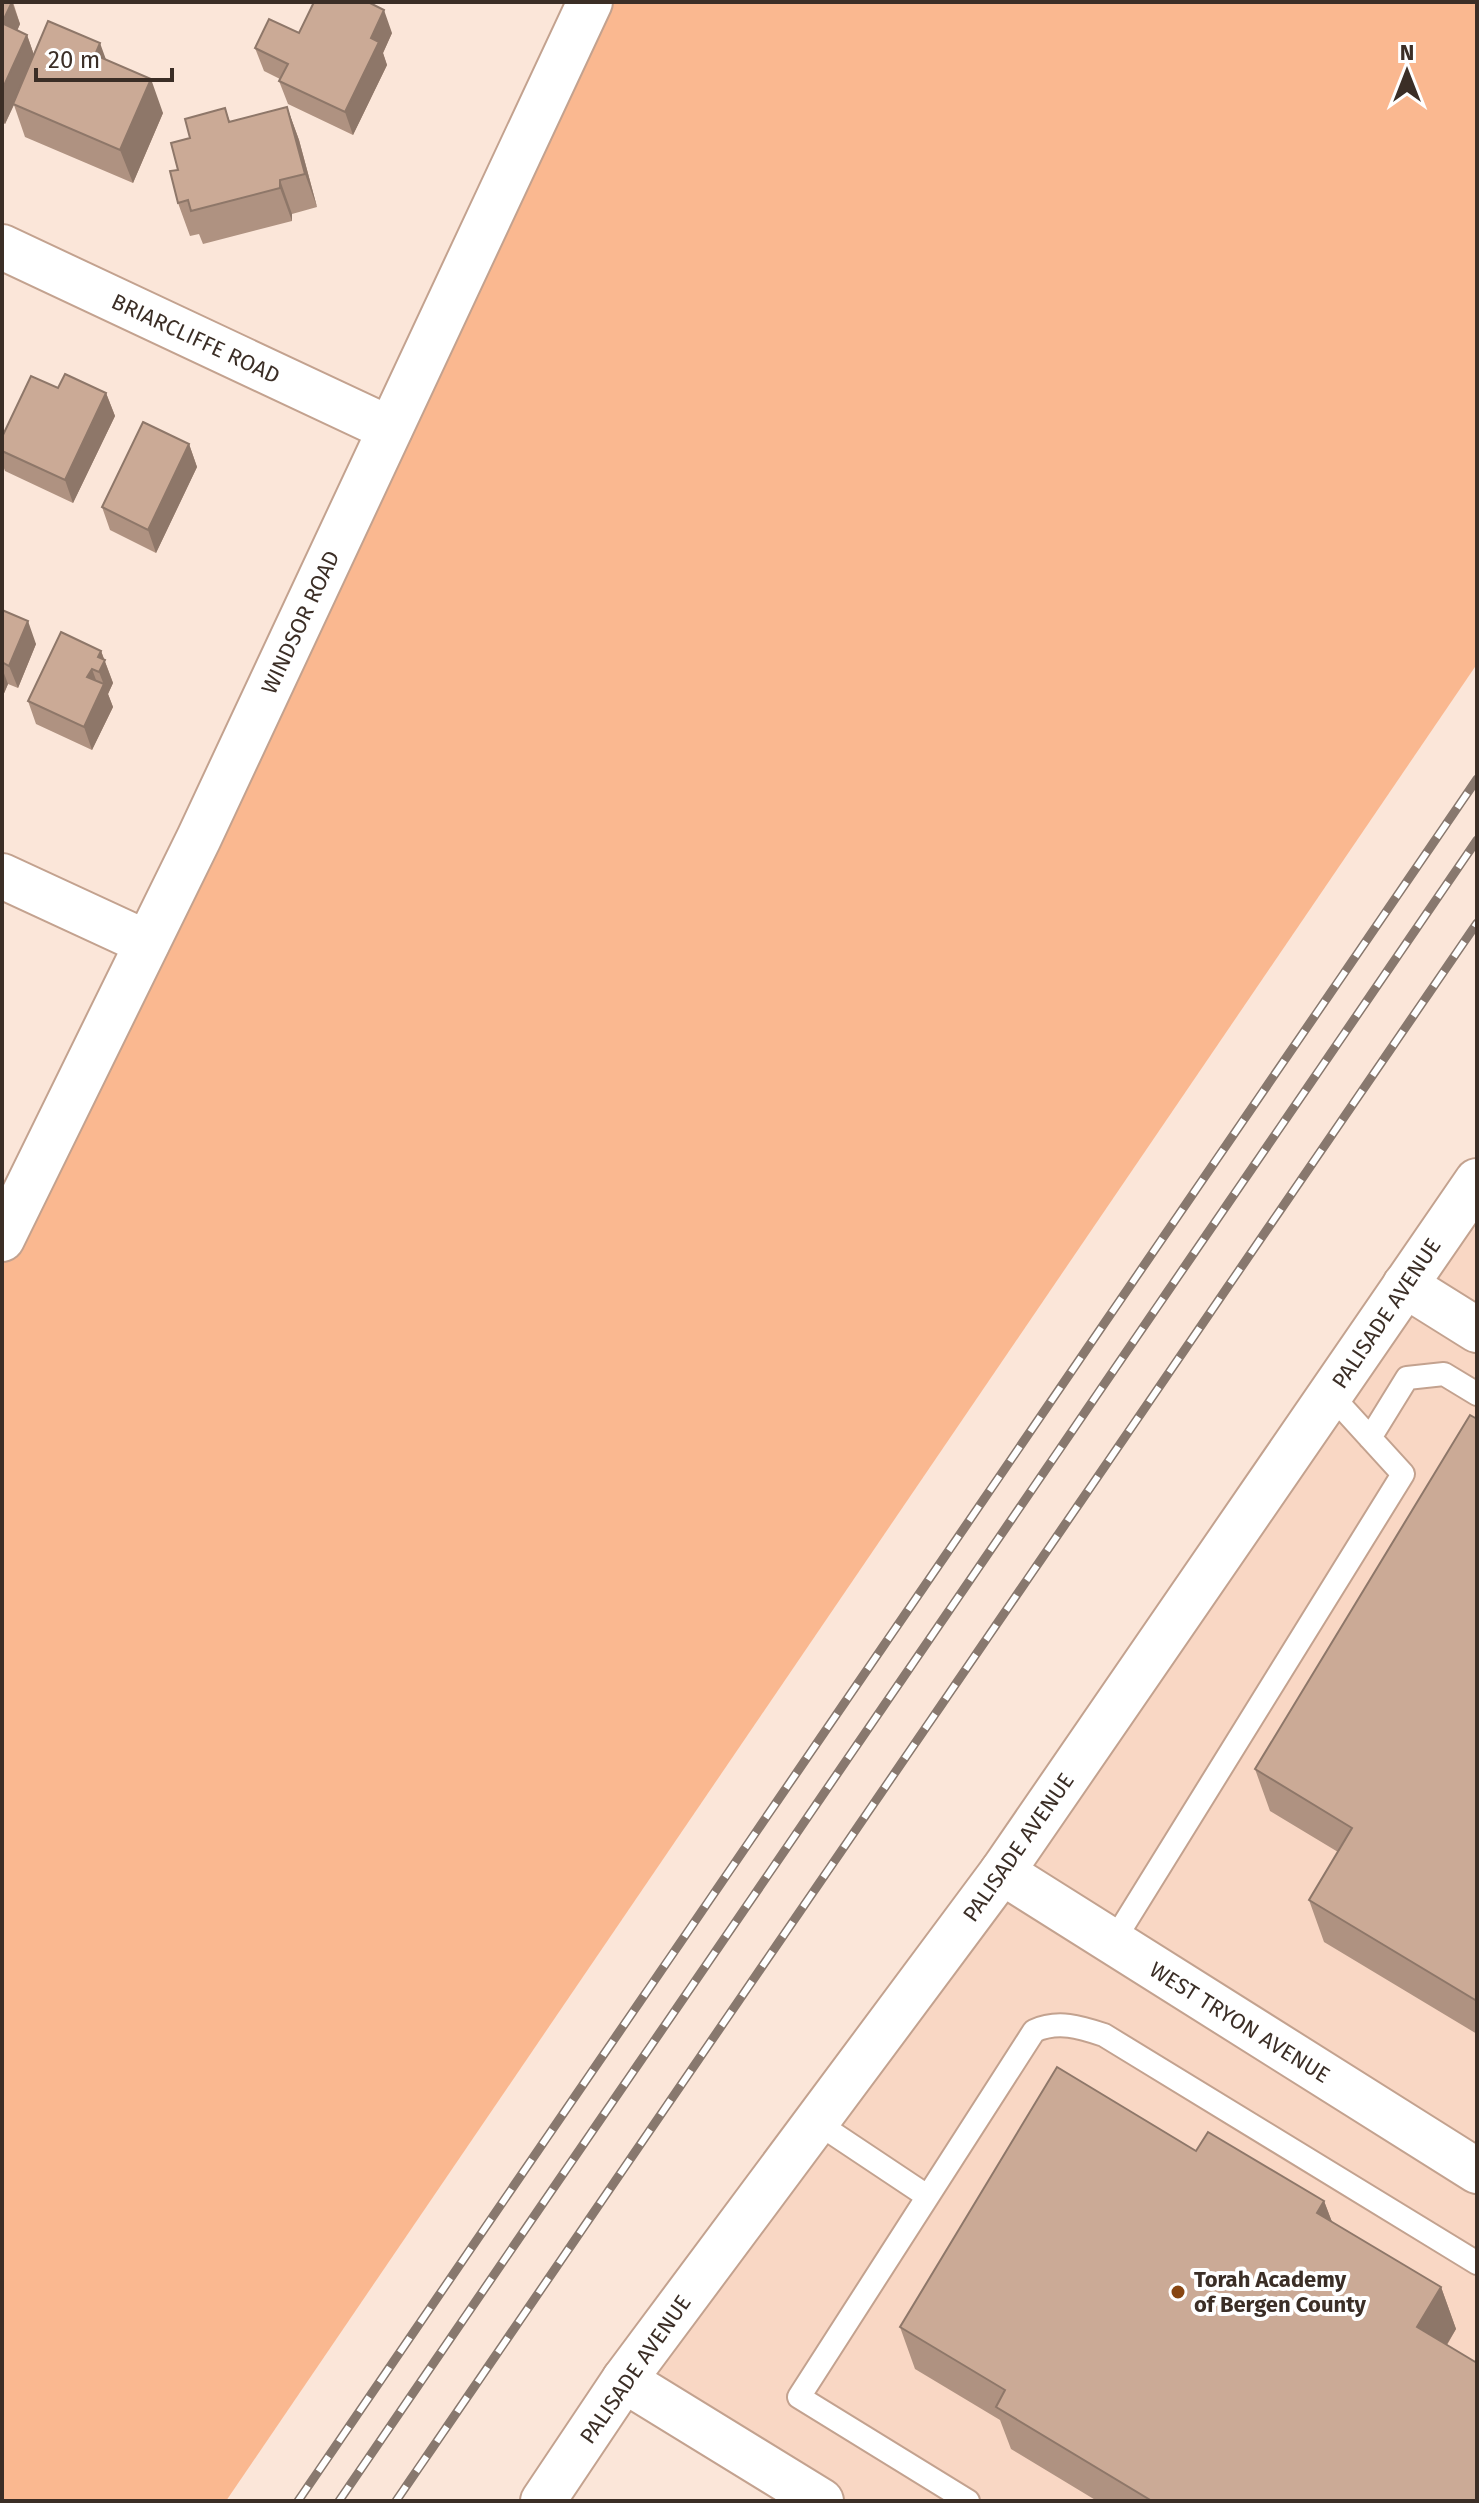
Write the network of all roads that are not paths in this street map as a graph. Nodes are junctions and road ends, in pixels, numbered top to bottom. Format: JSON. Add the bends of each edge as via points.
{"nodes":[{"id":1,"x":590,"y":2,"type":"edge"},
{"id":2,"x":2,"y":247,"type":"edge"},
{"id":3,"x":390,"y":429,"type":"junction"},
{"id":4,"x":2,"y":876,"type":"edge"},
{"id":5,"x":147,"y":943,"type":"junction"},
{"id":6,"x":1477,"y":1181,"type":"edge"},
{"id":7,"x":2,"y":1239,"type":"edge"},
{"id":8,"x":1405,"y":1285,"type":"junction"},
{"id":9,"x":1477,"y":1330,"type":"edge"},
{"id":10,"x":1477,"y":1394,"type":"edge"},
{"id":11,"x":1331,"y":1395,"type":"junction"},
{"id":12,"x":1370,"y":1438,"type":"junction"},
{"id":13,"x":1002,"y":1872,"type":"junction"},
{"id":14,"x":1113,"y":1942,"type":"junction"},
{"id":15,"x":816,"y":2122,"type":"junction"},
{"id":16,"x":1477,"y":2171,"type":"edge"},
{"id":17,"x":927,"y":2196,"type":"junction"},
{"id":18,"x":1477,"y":2263,"type":"edge"},
{"id":19,"x":624,"y":2380,"type":"junction"},
{"id":20,"x":543,"y":2501,"type":"edge"},
{"id":21,"x":821,"y":2501,"type":"edge"},
{"id":22,"x":968,"y":2501,"type":"edge"}],
"edges":[{"from":1,"to":3,"type":"street","name":"WINDSOR ROAD"},
{"from":2,"to":3,"type":"street","name":"BRIARCLIFFE ROAD"},
{"from":3,"to":5,"type":"street","name":"WINDSOR ROAD"},
{"from":4,"to":5,"type":"street"},
{"from":5,"to":7,"type":"street","name":"WINDSOR ROAD"},
{"from":6,"to":8,"type":"street","name":"PALISADE AVENUE"},
{"from":8,"to":9,"type":"street"},
{"from":8,"to":11,"type":"street","name":"PALISADE AVENUE"},
{"from":10,"to":12,"type":"lane","via":[[1444,1374],[1407,1378]]},
{"from":11,"to":12,"type":"lane"},
{"from":11,"to":13,"type":"street","name":"PALISADE AVENUE"},
{"from":12,"to":14,"type":"lane","via":[[1403,1474]]},
{"from":13,"to":14,"type":"street","name":"WEST TRYON AVENUE"},
{"from":13,"to":15,"type":"street","name":"PALISADE AVENUE"},
{"from":14,"to":16,"type":"street","name":"WEST TRYON AVENUE"},
{"from":15,"to":17,"type":"lane"},
{"from":15,"to":19,"type":"street","name":"PALISADE AVENUE"},
{"from":17,"to":18,"type":"lane","via":[[1034,2031],[1068,2025],[1104,2035]]},
{"from":17,"to":22,"type":"lane","via":[[799,2397]]},
{"from":19,"to":20,"type":"street","name":"PALISADE AVENUE"},
{"from":19,"to":21,"type":"street"}]}
